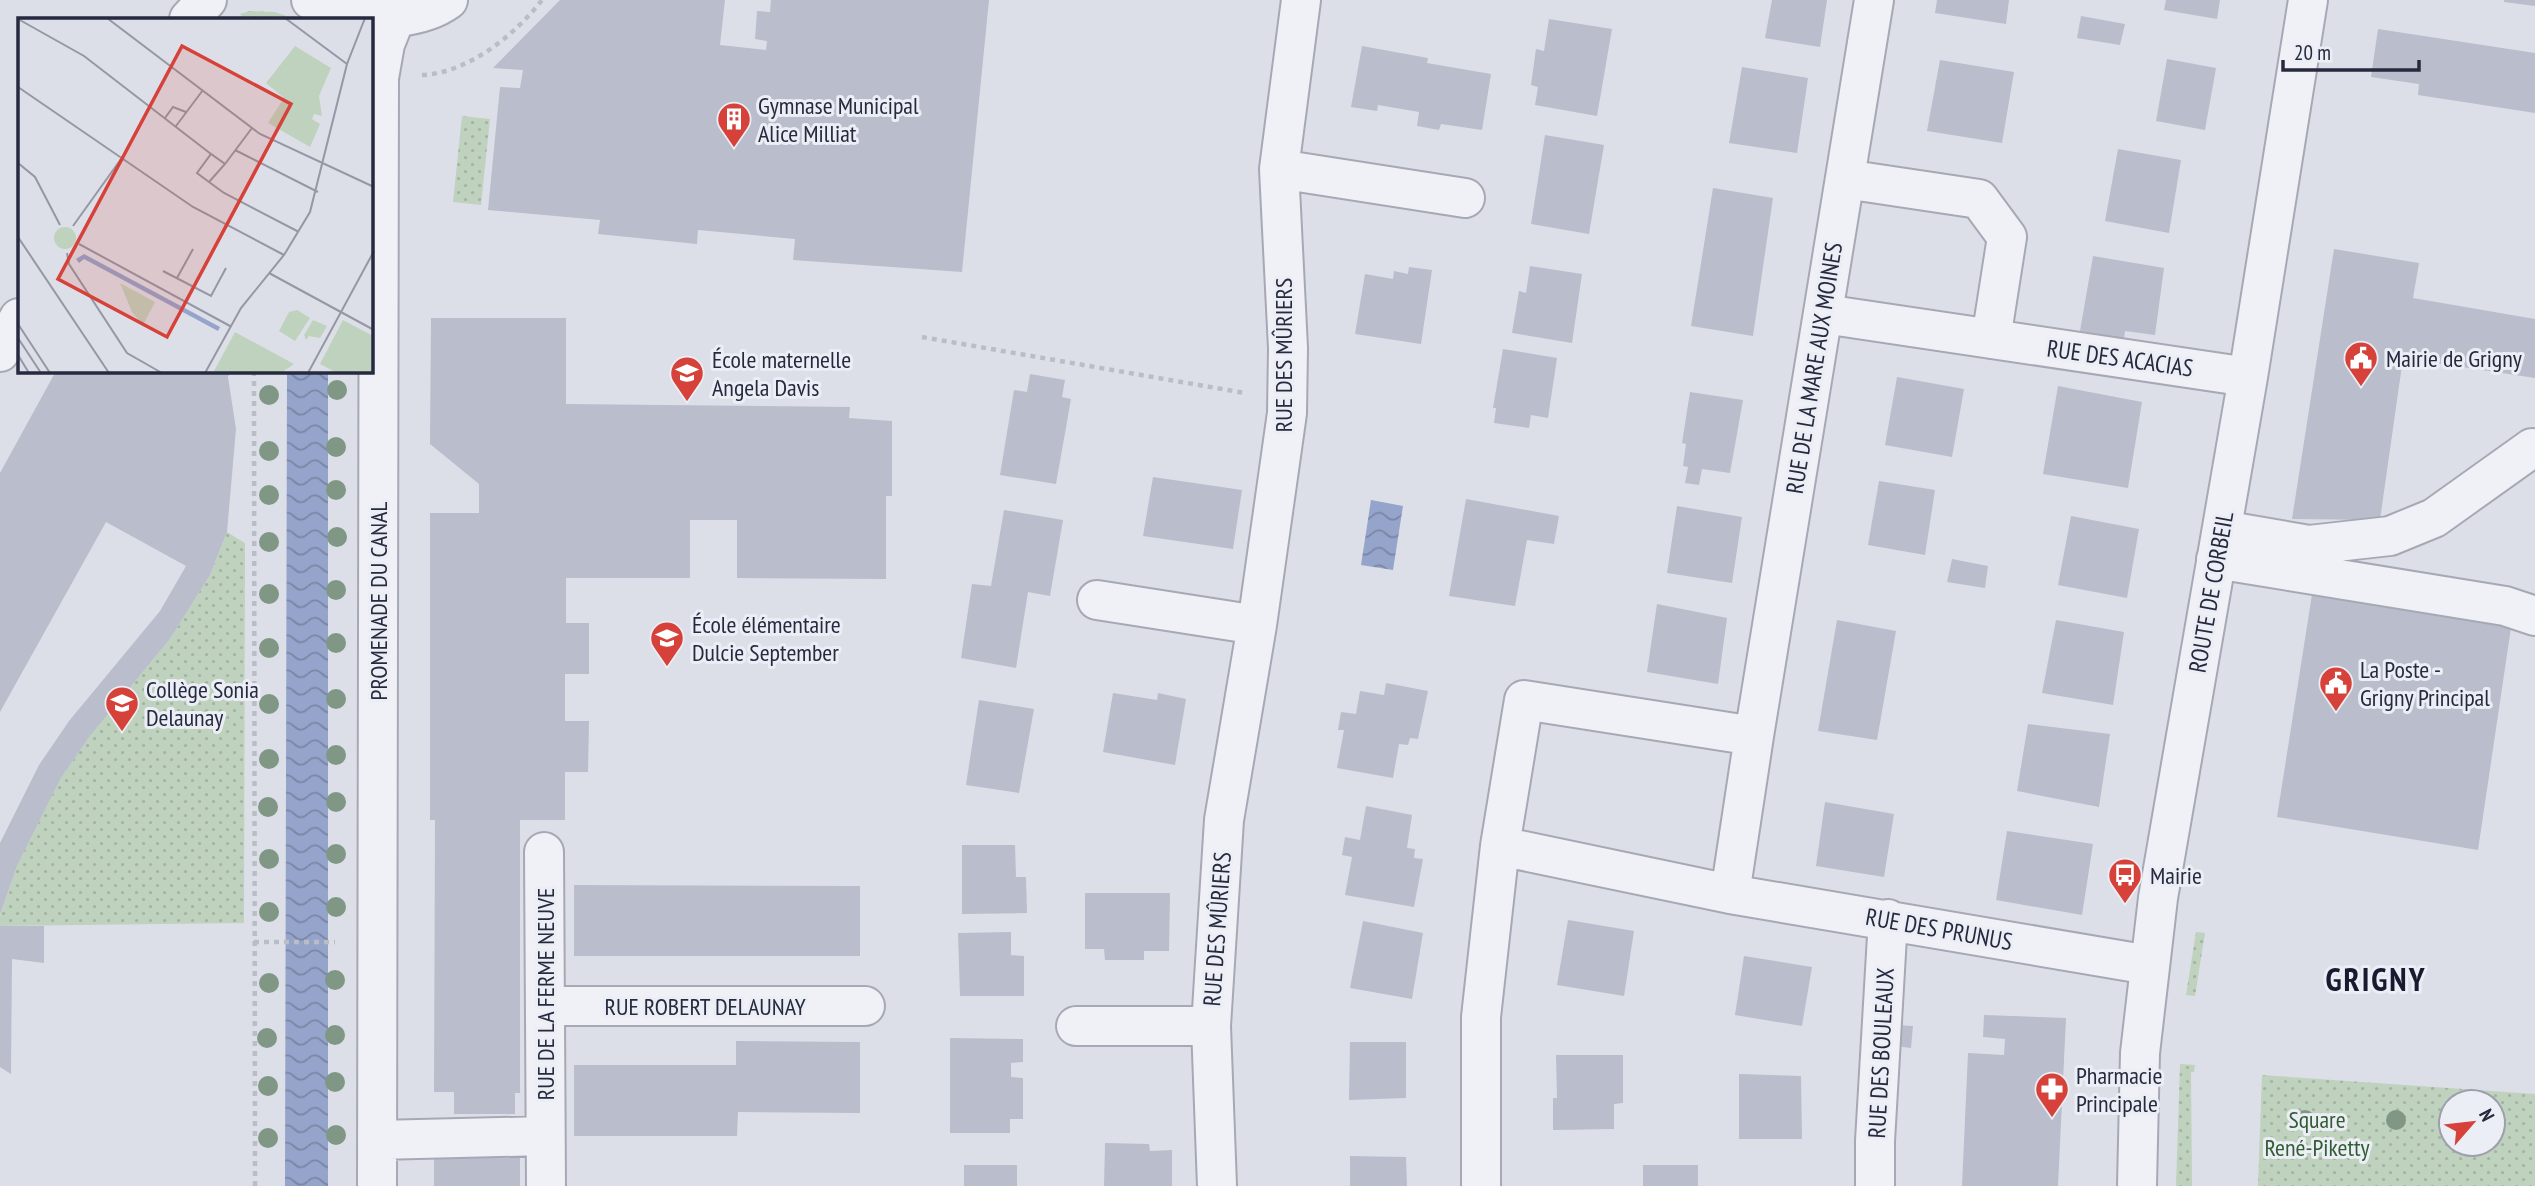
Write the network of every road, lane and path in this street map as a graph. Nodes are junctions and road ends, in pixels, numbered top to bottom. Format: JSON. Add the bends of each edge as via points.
{"nodes":[{"id":1,"x":207,"y":0,"type":"edge"},
{"id":2,"x":311,"y":0,"type":"edge"},
{"id":3,"x":448,"y":0,"type":"edge"},
{"id":4,"x":542,"y":0,"type":"edge"},
{"id":5,"x":1300,"y":0,"type":"edge"},
{"id":6,"x":1874,"y":0,"type":"edge"},
{"id":7,"x":2308,"y":0,"type":"edge"},
{"id":8,"x":190,"y":18,"type":"edge"},
{"id":9,"x":395,"y":19,"type":"junction"},
{"id":10,"x":379,"y":78,"type":"junction"},
{"id":11,"x":1279,"y":169,"type":"junction"},
{"id":12,"x":1844,"y":179,"type":"junction"},
{"id":13,"x":1465,"y":198,"type":"dead end"},
{"id":14,"x":1824,"y":314,"type":"junction"},
{"id":15,"x":18,"y":320,"type":"edge"},
{"id":16,"x":922,"y":337,"type":"dead end"},
{"id":17,"x":1991,"y":339,"type":"junction"},
{"id":18,"x":0,"y":352,"type":"edge"},
{"id":19,"x":254,"y":373,"type":"edge"},
{"id":20,"x":2248,"y":377,"type":"junction"},
{"id":21,"x":1287,"y":401,"type":"junction"},
{"id":22,"x":2532,"y":448,"type":"dead end"},
{"id":23,"x":2219,"y":544,"type":"junction"},
{"id":24,"x":1097,"y":600,"type":"dead end"},
{"id":25,"x":2535,"y":616,"type":"edge"},
{"id":26,"x":1257,"y":625,"type":"junction"},
{"id":27,"x":1754,"y":736,"type":"junction"},
{"id":28,"x":1500,"y":846,"type":"junction"},
{"id":29,"x":544,"y":852,"type":"dead end"},
{"id":30,"x":1730,"y":894,"type":"junction"},
{"id":31,"x":1888,"y":919,"type":"junction"},
{"id":32,"x":254,"y":942,"type":"junction"},
{"id":33,"x":328,"y":942,"type":"dead end"},
{"id":34,"x":2149,"y":965,"type":"junction"},
{"id":35,"x":545,"y":1006,"type":"junction"},
{"id":36,"x":865,"y":1006,"type":"dead end"},
{"id":37,"x":1076,"y":1026,"type":"dead end"},
{"id":38,"x":1211,"y":1026,"type":"junction"},
{"id":39,"x":545,"y":1136,"type":"junction"},
{"id":40,"x":378,"y":1140,"type":"junction"},
{"id":41,"x":255,"y":1186,"type":"edge"},
{"id":42,"x":377,"y":1186,"type":"edge"},
{"id":43,"x":546,"y":1186,"type":"edge"},
{"id":44,"x":1217,"y":1186,"type":"edge"},
{"id":45,"x":1481,"y":1186,"type":"edge"},
{"id":46,"x":1875,"y":1186,"type":"edge"},
{"id":47,"x":2137,"y":1186,"type":"edge"}],
"edges":[{"from":1,"to":8,"type":"street"},
{"from":2,"to":9,"type":"street","via":[[345,15]]},
{"from":3,"to":9,"type":"street"},
{"from":4,"to":10,"type":"path","via":[[485,54],[434,75]]},
{"from":5,"to":11,"type":"street","name":"RUE DES MÛRIERS"},
{"from":6,"to":12,"type":"street","name":"RUE DE LA MARE AUX MOINES"},
{"from":7,"to":20,"type":"street","name":"ROUTE DE CORBEIL"},
{"from":9,"to":10,"type":"street","name":"PROMENADE DU CANAL"},
{"from":10,"to":40,"type":"street","name":"PROMENADE DU CANAL"},
{"from":11,"to":13,"type":"street"},
{"from":11,"to":21,"type":"street","name":"RUE DES MÛRIERS"},
{"from":12,"to":14,"type":"street","name":"RUE DE LA MARE AUX MOINES"},
{"from":12,"to":17,"type":"street","via":[[1979,200],[2007,237]]},
{"from":14,"to":17,"type":"street","name":"RUE DES ACACIAS"},
{"from":14,"to":27,"type":"street","name":"RUE DE LA MARE AUX MOINES"},
{"from":15,"to":18,"type":"street"},
{"from":16,"to":21,"type":"path"},
{"from":17,"to":20,"type":"street","name":"RUE DES ACACIAS"},
{"from":19,"to":32,"type":"path"},
{"from":20,"to":23,"type":"street","name":"ROUTE DE CORBEIL"},
{"from":21,"to":26,"type":"street","name":"RUE DES MÛRIERS"},
{"from":22,"to":23,"type":"street","via":[[2434,518],[2390,536],[2309,545]]},
{"from":23,"to":25,"type":"street"},
{"from":23,"to":34,"type":"street","name":"ROUTE DE CORBEIL"},
{"from":24,"to":26,"type":"street"},
{"from":26,"to":38,"type":"street","name":"RUE DES MÛRIERS","via":[[1224,820]]},
{"from":27,"to":28,"type":"street","via":[[1524,700]]},
{"from":27,"to":30,"type":"street","name":"RUE DE LA MARE AUX MOINES"},
{"from":28,"to":30,"type":"street","name":"RUE DES PRUNUS"},
{"from":28,"to":45,"type":"street","via":[[1481,1017]]},
{"from":29,"to":35,"type":"street","name":"RUE DE LA FERME NEUVE"},
{"from":30,"to":31,"type":"street","name":"RUE DES PRUNUS"},
{"from":31,"to":34,"type":"street","name":"RUE DES PRUNUS"},
{"from":31,"to":46,"type":"street","name":"RUE DES BOULEAUX"},
{"from":32,"to":33,"type":"path"},
{"from":32,"to":41,"type":"path"},
{"from":34,"to":47,"type":"street","name":"ROUTE DE CORBEIL","via":[[2140,1053]]},
{"from":35,"to":36,"type":"street","name":"RUE ROBERT DELAUNAY"},
{"from":35,"to":39,"type":"street","name":"RUE DE LA FERME NEUVE"},
{"from":37,"to":38,"type":"street","name":"RUE DES MÛRIERS"},
{"from":38,"to":44,"type":"street","name":"RUE DES MÛRIERS"},
{"from":39,"to":40,"type":"street","name":"RUE DE LA FERME NEUVE"},
{"from":39,"to":43,"type":"street","name":"RUE DE LA FERME NEUVE"},
{"from":40,"to":42,"type":"street","name":"PROMENADE DU CANAL"}]}
